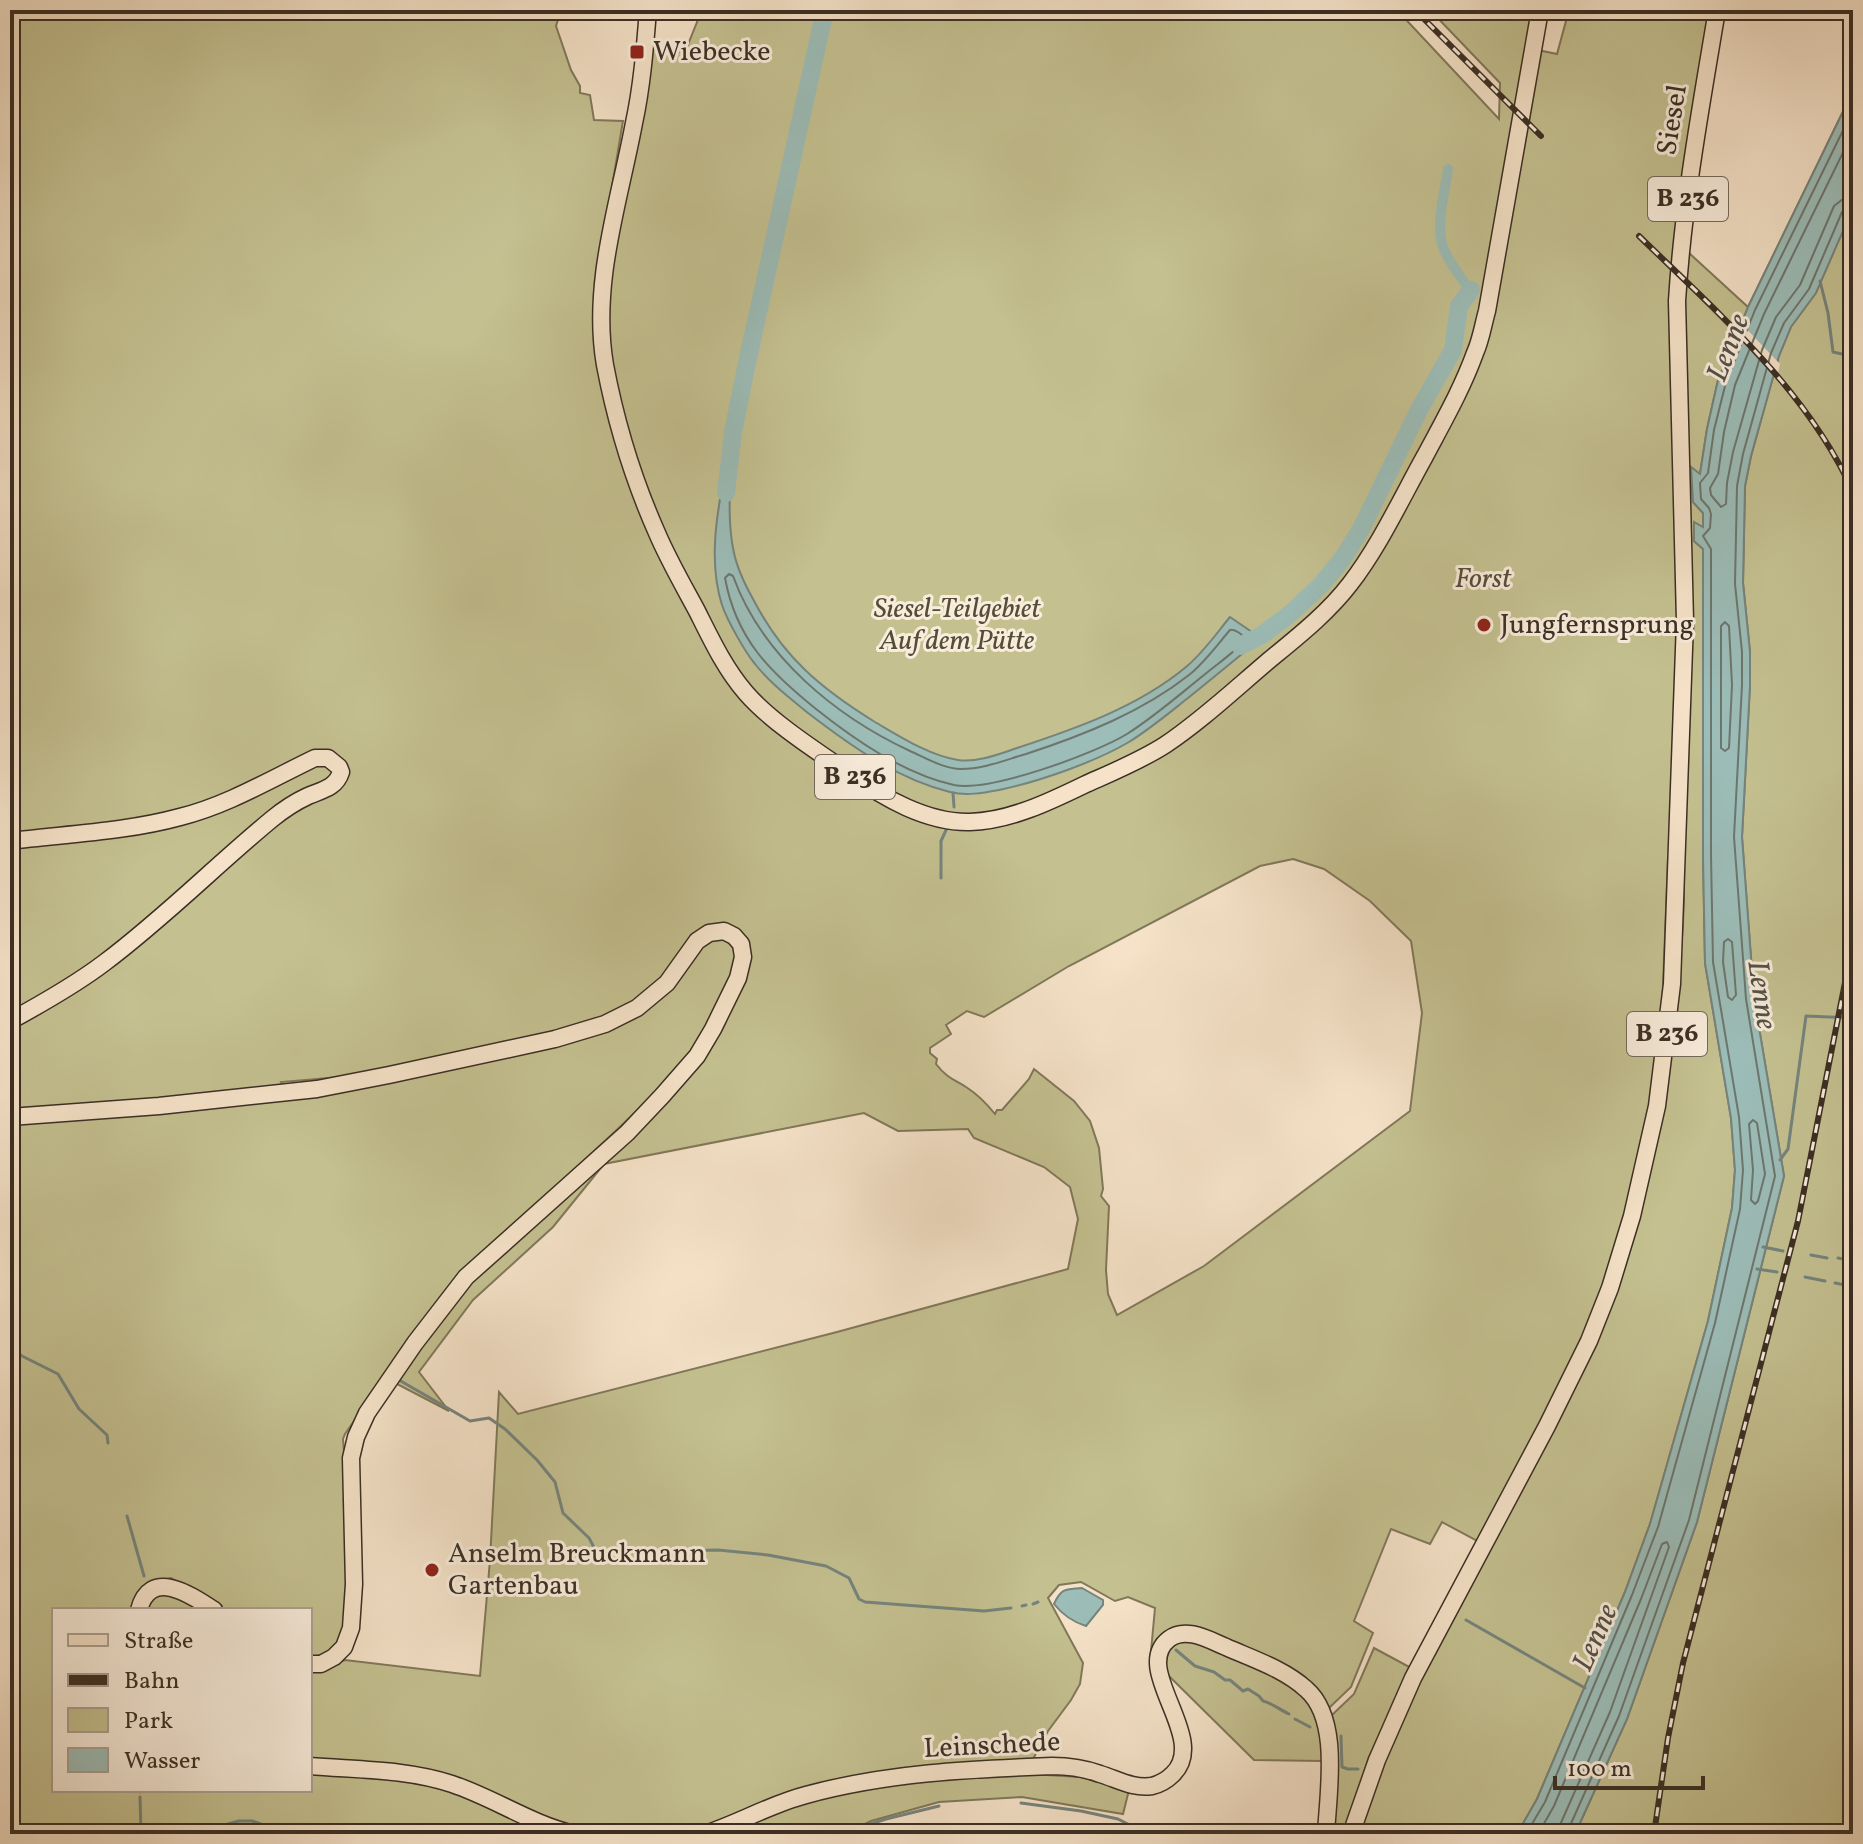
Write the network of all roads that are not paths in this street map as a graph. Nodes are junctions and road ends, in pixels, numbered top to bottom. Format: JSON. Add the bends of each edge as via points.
{"nodes":[{"id":1,"x":648,"y":10,"type":"edge"},
{"id":2,"x":1540,"y":10,"type":"edge"},
{"id":3,"x":1717,"y":10,"type":"edge"},
{"id":4,"x":10,"y":841,"type":"edge"},
{"id":5,"x":10,"y":1021,"type":"edge"},
{"id":6,"x":10,"y":1117,"type":"edge"},
{"id":7,"x":140,"y":1608,"type":"edge"},
{"id":8,"x":211,"y":1608,"type":"edge"},
{"id":9,"x":312,"y":1664,"type":"edge"},
{"id":10,"x":312,"y":1766,"type":"edge"},
{"id":11,"x":574,"y":1834,"type":"edge"},
{"id":12,"x":705,"y":1834,"type":"edge"},
{"id":13,"x":1326,"y":1834,"type":"edge"},
{"id":14,"x":1351,"y":1834,"type":"edge"}],
"edges":[{"from":1,"to":2,"type":"main road","number":"B 236","via":[[600,322],[622,437],[657,534],[713,643],[750,699],[836,765],[895,801],[936,817],[973,822],[1041,805],[1162,747],[1324,613],[1372,554],[1477,349]]},
{"from":3,"to":14,"type":"main road","name":"Siesel","number":"B 236","via":[[1678,285],[1685,621],[1672,984],[1657,1106],[1632,1216],[1589,1341],[1413,1678]]},
{"from":4,"to":5,"type":"main road","via":[[179,818],[315,758],[334,761],[341,772],[334,784],[286,809],[255,833],[103,964]]},
{"from":6,"to":9,"type":"main road","via":[[317,1089],[555,1039],[637,1008],[667,983],[704,935],[720,931],[741,944],[738,978],[697,1056],[627,1133],[466,1277],[374,1401],[360,1425],[351,1458],[354,1584],[349,1639],[329,1660]]},
{"from":7,"to":8,"type":"main road","via":[[158,1587],[175,1588]]},
{"from":10,"to":11,"type":"main road","via":[[414,1774]]},
{"from":12,"to":13,"type":"main road","name":"Leinschede","via":[[804,1795],[904,1777],[1055,1766],[1089,1770],[1138,1786],[1160,1784],[1177,1770],[1183,1753],[1159,1657],[1168,1640],[1186,1633],[1279,1671],[1314,1697],[1329,1751]]}]}
